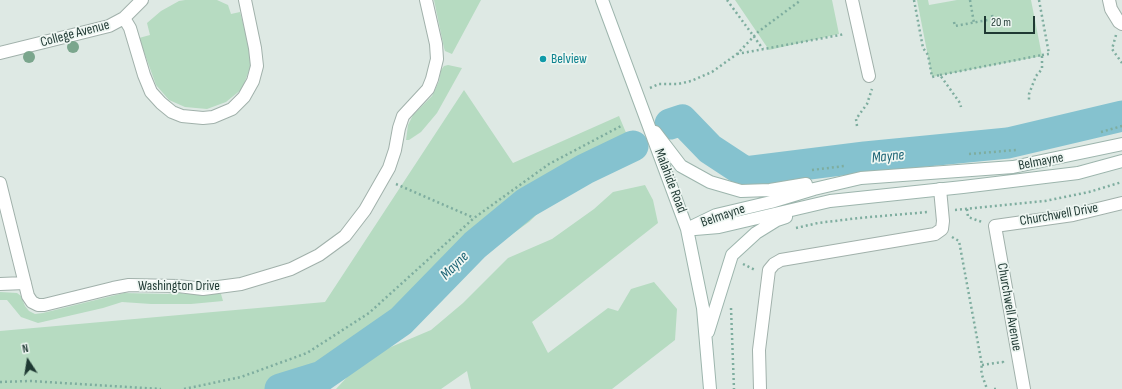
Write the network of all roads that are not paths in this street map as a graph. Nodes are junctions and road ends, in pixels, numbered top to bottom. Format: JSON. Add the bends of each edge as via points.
{"nodes":[{"id":1,"x":142,"y":0,"type":"edge"},
{"id":2,"x":245,"y":0,"type":"edge"},
{"id":3,"x":426,"y":0,"type":"edge"},
{"id":4,"x":602,"y":0,"type":"edge"},
{"id":5,"x":852,"y":0,"type":"edge"},
{"id":6,"x":1109,"y":0,"type":"edge"},
{"id":7,"x":124,"y":18,"type":"junction"},
{"id":8,"x":1120,"y":23,"type":"edge"},
{"id":9,"x":0,"y":54,"type":"edge"},
{"id":10,"x":869,"y":76,"type":"road end"},
{"id":11,"x":647,"y":121,"type":"junction"},
{"id":12,"x":1122,"y":144,"type":"edge"},
{"id":13,"x":1122,"y":161,"type":"edge"},
{"id":14,"x":861,"y":178,"type":"junction"},
{"id":15,"x":0,"y":182,"type":"edge"},
{"id":16,"x":940,"y":190,"type":"junction"},
{"id":17,"x":830,"y":201,"type":"junction"},
{"id":18,"x":1122,"y":203,"type":"edge"},
{"id":19,"x":995,"y":226,"type":"joint"},
{"id":20,"x":687,"y":229,"type":"junction"},
{"id":21,"x":25,"y":283,"type":"junction"},
{"id":22,"x":0,"y":284,"type":"edge"},
{"id":23,"x":706,"y":339,"type":"junction"},
{"id":24,"x":708,"y":370,"type":"junction"},
{"id":25,"x":706,"y":389,"type":"edge"},
{"id":26,"x":710,"y":389,"type":"edge"},
{"id":27,"x":760,"y":389,"type":"edge"},
{"id":28,"x":1024,"y":389,"type":"edge"}],
"edges":[{"from":1,"to":7,"type":"street","name":"College Avenue"},
{"from":2,"to":7,"type":"street","via":[[256,48],[257,66],[253,81],[244,97],[232,109],[213,117],[182,116],[160,103],[151,92],[130,28]]},
{"from":3,"to":21,"type":"street","name":"Washington Drive","via":[[437,59],[428,89],[403,116],[390,168],[366,210],[344,236],[319,255],[291,269],[241,284],[203,289],[129,285],[41,306],[29,298]]},
{"from":4,"to":11,"type":"street","name":"Malahide Road"},
{"from":5,"to":10,"type":"street"},
{"from":6,"to":8,"type":"street","via":[[1111,10]]},
{"from":7,"to":9,"type":"street","name":"College Avenue","via":[[109,26]]},
{"from":11,"to":14,"type":"street","via":[[681,166],[710,182],[741,191],[770,190]]},
{"from":11,"to":20,"type":"street","name":"Malahide Road"},
{"from":12,"to":14,"type":"street","name":"Belmayne","via":[[1013,167]]},
{"from":13,"to":16,"type":"street","name":"Belmayne","via":[[1078,173]]},
{"from":14,"to":20,"type":"street","name":"Belmayne","via":[[716,215]]},
{"from":15,"to":21,"type":"street","name":"Washington Drive"},
{"from":16,"to":17,"type":"street","name":"Belmayne"},
{"from":16,"to":27,"type":"street","via":[[942,229],[934,234],[781,260],[774,264],[769,270],[759,350]]},
{"from":17,"to":20,"type":"street","name":"Belmayne","via":[[719,227]]},
{"from":17,"to":23,"type":"street","via":[[776,220],[756,233],[732,255]]},
{"from":18,"to":19,"type":"street","name":"Churchwell Drive","via":[[1073,215]]},
{"from":19,"to":28,"type":"street","name":"Churchwell Avenue"},
{"from":20,"to":23,"type":"street","name":"Malahide Road","via":[[703,308]]},
{"from":21,"to":22,"type":"street"},
{"from":23,"to":24,"type":"street","name":"Malahide Road"},
{"from":24,"to":25,"type":"street","name":"Malahide Road"},
{"from":24,"to":26,"type":"street","name":"Malahide Road"}]}
